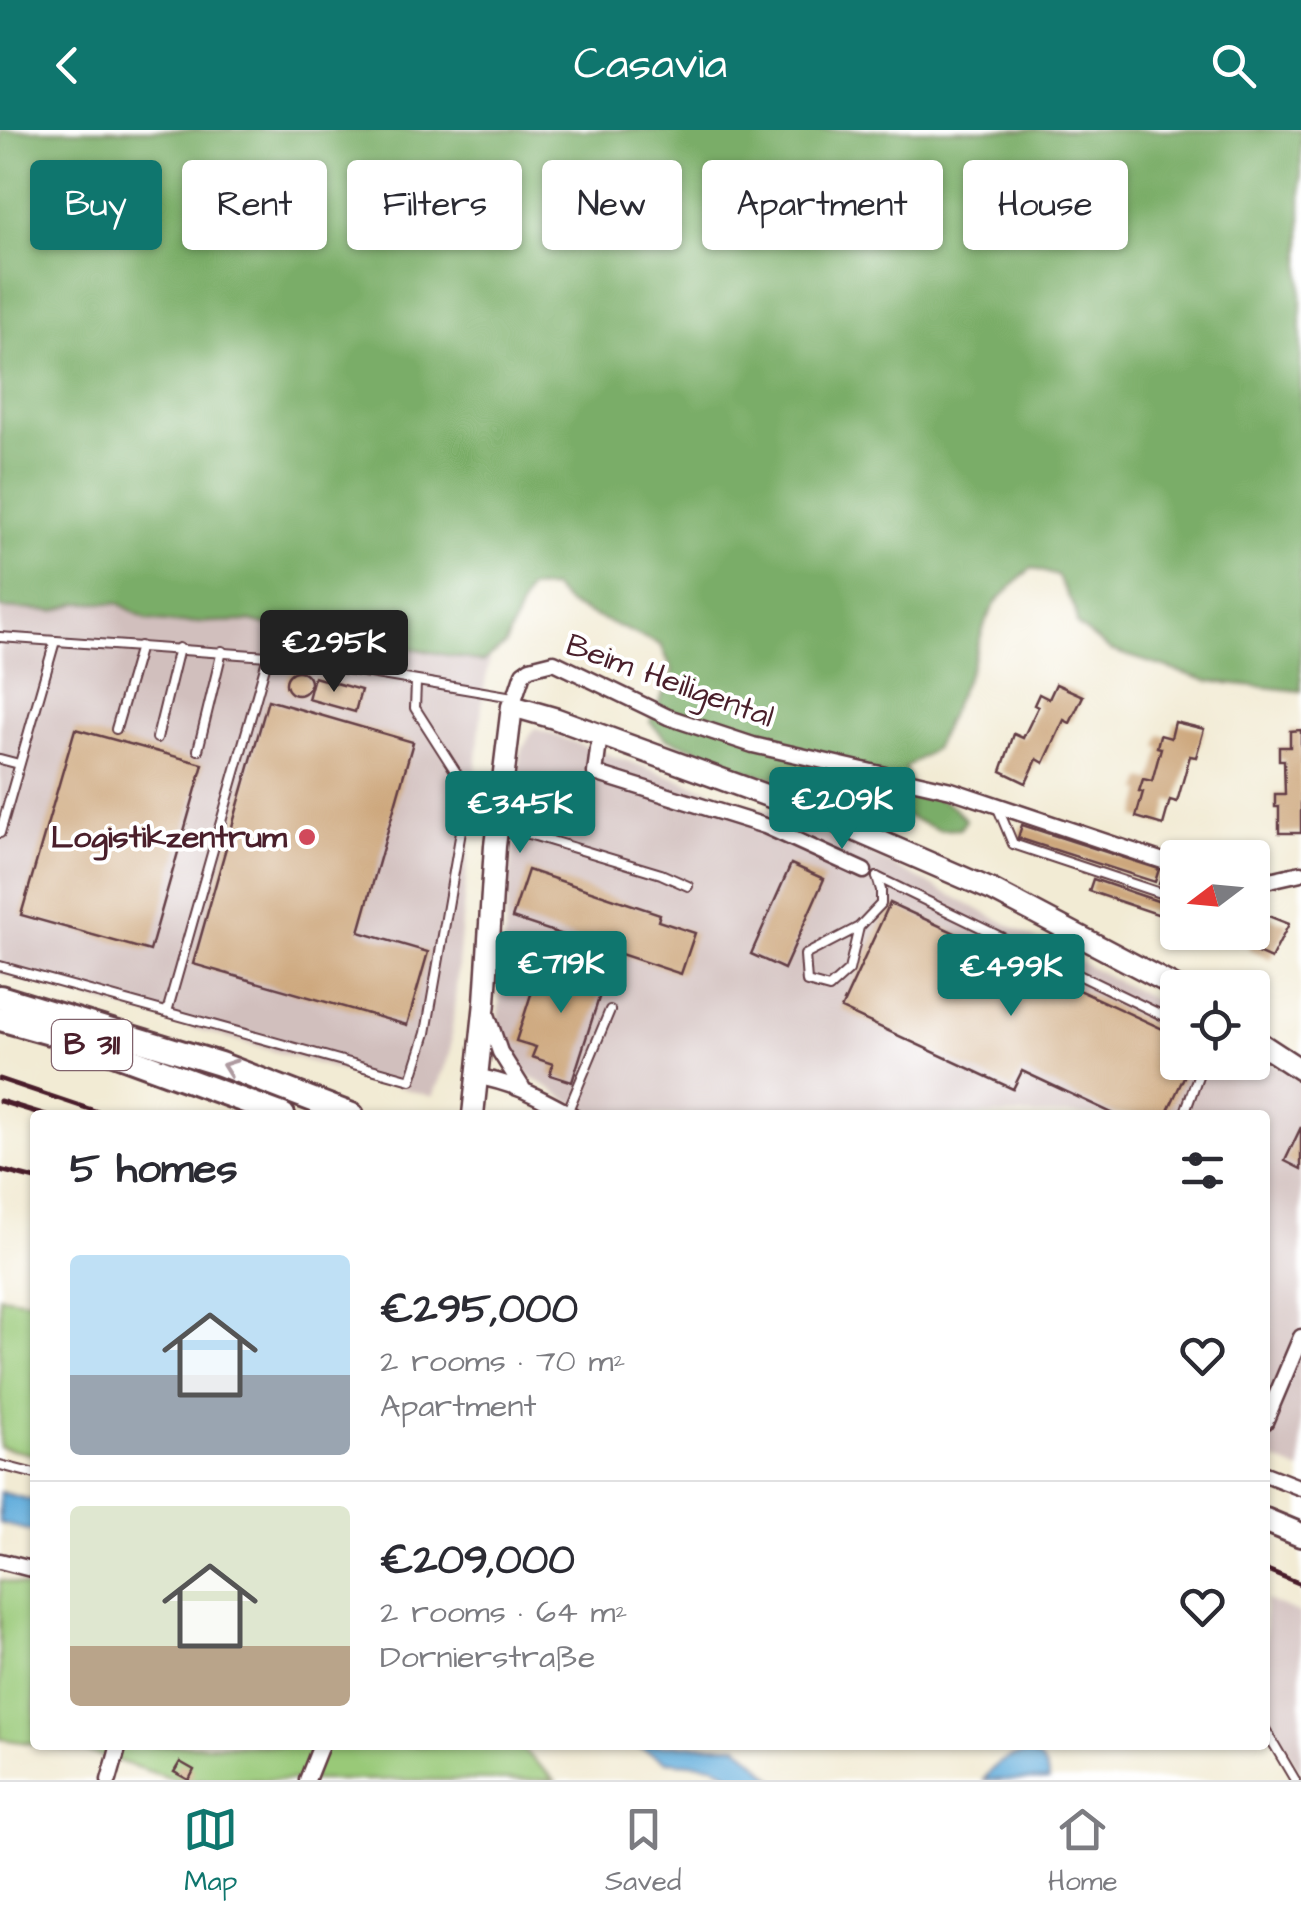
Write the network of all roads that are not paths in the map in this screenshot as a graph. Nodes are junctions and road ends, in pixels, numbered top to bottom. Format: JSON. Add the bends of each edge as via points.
{"nodes":[{"id":1,"x":0,"y":638,"type":"edge"},
{"id":2,"x":55,"y":641,"type":"junction"},
{"id":3,"x":140,"y":646,"type":"junction"},
{"id":4,"x":178,"y":648,"type":"junction"},
{"id":5,"x":222,"y":651,"type":"junction"},
{"id":6,"x":268,"y":656,"type":"junction"},
{"id":7,"x":416,"y":683,"type":"junction"},
{"id":8,"x":512,"y":701,"type":"junction"},
{"id":9,"x":116,"y":729,"type":"dead end"},
{"id":10,"x":600,"y":734,"type":"junction"},
{"id":11,"x":156,"y":738,"type":"dead end"},
{"id":12,"x":198,"y":750,"type":"dead end"},
{"id":13,"x":0,"y":759,"type":"edge"},
{"id":14,"x":19,"y":764,"type":"junction"},
{"id":15,"x":997,"y":806,"type":"junction"},
{"id":16,"x":498,"y":825,"type":"junction"},
{"id":17,"x":0,"y":832,"type":"edge"},
{"id":18,"x":1160,"y":860,"type":"edge"},
{"id":19,"x":870,"y":874,"type":"junction"},
{"id":20,"x":1301,"y":874,"type":"edge"},
{"id":21,"x":1270,"y":880,"type":"edge"},
{"id":22,"x":688,"y":886,"type":"dead end"},
{"id":23,"x":1160,"y":893,"type":"edge"},
{"id":24,"x":858,"y":927,"type":"junction"},
{"id":25,"x":0,"y":966,"type":"edge"},
{"id":26,"x":1160,"y":979,"type":"edge"},
{"id":27,"x":0,"y":997,"type":"edge"},
{"id":28,"x":485,"y":1002,"type":"junction"},
{"id":29,"x":610,"y":1010,"type":"dead end"},
{"id":30,"x":167,"y":1012,"type":"junction"},
{"id":31,"x":1160,"y":1014,"type":"edge"},
{"id":32,"x":0,"y":1019,"type":"edge"},
{"id":33,"x":1270,"y":1050,"type":"edge"},
{"id":34,"x":1301,"y":1070,"type":"edge"},
{"id":35,"x":476,"y":1077,"type":"junction"},
{"id":36,"x":1197,"y":1080,"type":"edge"},
{"id":37,"x":522,"y":1088,"type":"junction"},
{"id":38,"x":270,"y":1110,"type":"edge"},
{"id":39,"x":339,"y":1110,"type":"edge"},
{"id":40,"x":459,"y":1110,"type":"edge"},
{"id":41,"x":473,"y":1110,"type":"edge"},
{"id":42,"x":562,"y":1110,"type":"edge"},
{"id":43,"x":571,"y":1110,"type":"edge"},
{"id":44,"x":1186,"y":1110,"type":"edge"},
{"id":45,"x":1301,"y":1337,"type":"edge"},
{"id":46,"x":1270,"y":1410,"type":"edge"},
{"id":47,"x":0,"y":1465,"type":"edge"},
{"id":48,"x":30,"y":1473,"type":"edge"},
{"id":49,"x":1270,"y":1476,"type":"edge"},
{"id":50,"x":1301,"y":1488,"type":"edge"},
{"id":51,"x":1270,"y":1522,"type":"edge"},
{"id":52,"x":1301,"y":1535,"type":"edge"},
{"id":53,"x":0,"y":1562,"type":"edge"},
{"id":54,"x":30,"y":1569,"type":"edge"},
{"id":55,"x":1270,"y":1738,"type":"edge"},
{"id":56,"x":118,"y":1750,"type":"edge"},
{"id":57,"x":319,"y":1750,"type":"edge"},
{"id":58,"x":109,"y":1780,"type":"edge"},
{"id":59,"x":307,"y":1780,"type":"edge"},
{"id":60,"x":1295,"y":1780,"type":"edge"}],
"edges":[{"from":1,"to":2,"type":"lane"},
{"from":2,"to":3,"type":"lane"},
{"from":2,"to":14,"type":"lane"},
{"from":3,"to":4,"type":"lane"},
{"from":3,"to":9,"type":"lane"},
{"from":4,"to":5,"type":"lane"},
{"from":4,"to":11,"type":"lane"},
{"from":5,"to":6,"type":"lane"},
{"from":5,"to":12,"type":"lane"},
{"from":6,"to":7,"type":"lane"},
{"from":6,"to":30,"type":"lane"},
{"from":7,"to":8,"type":"lane"},
{"from":7,"to":30,"type":"lane","via":[[415,708],[468,791],[426,1033],[411,1080]]},
{"from":8,"to":10,"type":"street"},
{"from":8,"to":15,"type":"street","name":"Beim Heiligental","via":[[523,674],[554,662],[668,717]]},
{"from":8,"to":16,"type":"street"},
{"from":10,"to":19,"type":"street","via":[[594,774],[765,826]]},
{"from":10,"to":26,"type":"street","via":[[817,814],[992,890]]},
{"from":13,"to":14,"type":"lane"},
{"from":14,"to":17,"type":"lane"},
{"from":15,"to":18,"type":"street","name":"Beim Heiligental"},
{"from":15,"to":23,"type":"lane","via":[[1013,844]]},
{"from":16,"to":22,"type":"lane"},
{"from":16,"to":28,"type":"street"},
{"from":19,"to":24,"type":"lane","via":[[882,890],[880,904]]},
{"from":19,"to":31,"type":"lane"},
{"from":20,"to":21,"type":"street"},
{"from":24,"to":24,"type":"lane","via":[[804,955],[808,982],[829,988],[849,970]]},
{"from":25,"to":30,"type":"lane"},
{"from":39,"to":27,"type":"main road","number":"B 311","one_way":true,"via":[[220,1064]]},
{"from":28,"to":35,"type":"street"},
{"from":28,"to":37,"type":"street","via":[[492,1034]]},
{"from":29,"to":43,"type":"lane"},
{"from":32,"to":38,"type":"main road","number":"B 311"},
{"from":33,"to":34,"type":"street"},
{"from":35,"to":37,"type":"street"},
{"from":35,"to":40,"type":"street"},
{"from":35,"to":41,"type":"street"},
{"from":36,"to":44,"type":"lane"},
{"from":37,"to":42,"type":"street"},
{"from":45,"to":46,"type":"street"},
{"from":47,"to":48,"type":"lane"},
{"from":49,"to":50,"type":"street"},
{"from":51,"to":52,"type":"main road"},
{"from":53,"to":54,"type":"street"},
{"from":55,"to":60,"type":"lane"},
{"from":56,"to":58,"type":"street"},
{"from":57,"to":59,"type":"street"}]}
